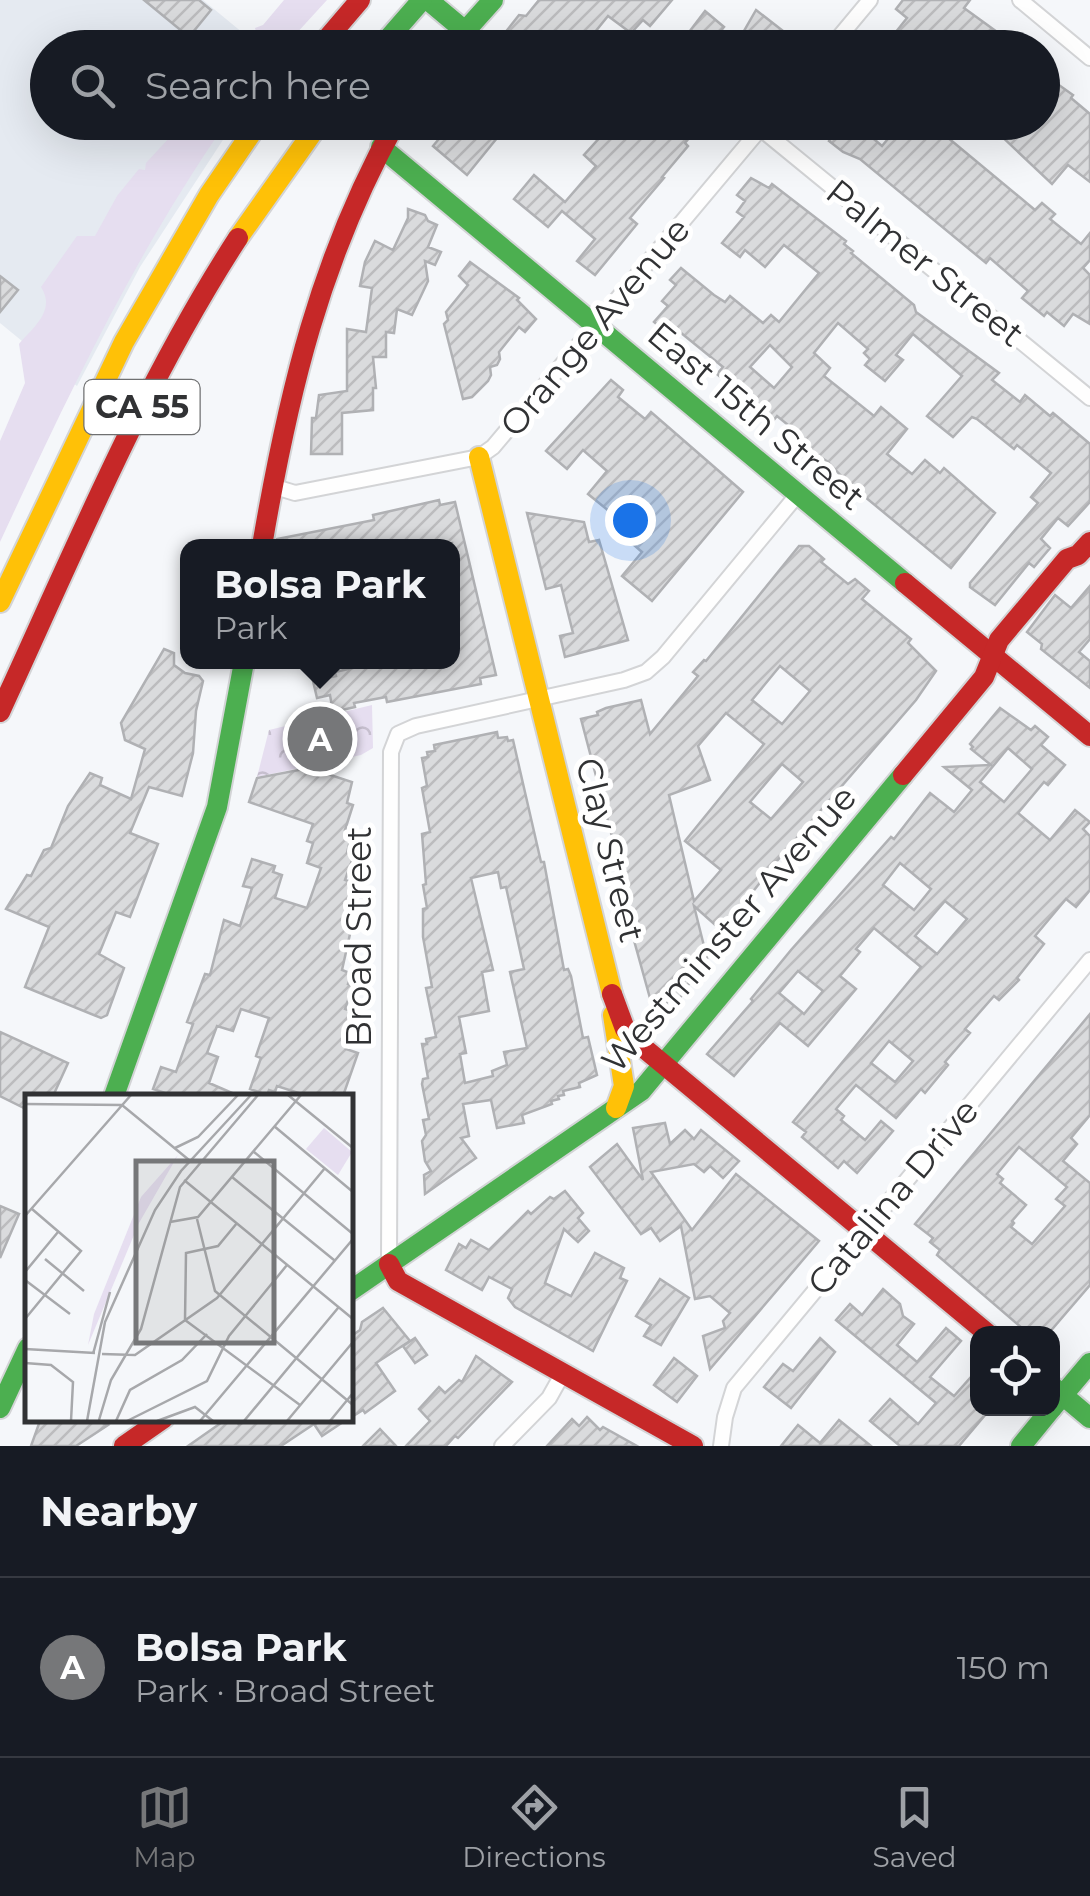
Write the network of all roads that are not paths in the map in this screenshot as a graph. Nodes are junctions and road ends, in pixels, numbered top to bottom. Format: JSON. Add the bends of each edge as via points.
{"nodes":[{"id":1,"x":360,"y":0,"type":"edge"},
{"id":2,"x":425,"y":0,"type":"edge"},
{"id":3,"x":493,"y":0,"type":"edge"},
{"id":4,"x":870,"y":0,"type":"edge"},
{"id":5,"x":1020,"y":0,"type":"edge"},
{"id":6,"x":334,"y":30,"type":"edge"},
{"id":7,"x":397,"y":30,"type":"edge"},
{"id":8,"x":464,"y":30,"type":"edge"},
{"id":9,"x":466,"y":30,"type":"edge"},
{"id":10,"x":845,"y":30,"type":"edge"},
{"id":11,"x":1056,"y":30,"type":"edge"},
{"id":12,"x":1060,"y":33,"type":"edge"},
{"id":13,"x":1090,"y":58,"type":"edge"},
{"id":14,"x":246,"y":140,"type":"edge"},
{"id":15,"x":305,"y":140,"type":"edge"},
{"id":16,"x":384,"y":140,"type":"edge"},
{"id":17,"x":752,"y":140,"type":"edge"},
{"id":18,"x":781,"y":140,"type":"edge"},
{"id":19,"x":380,"y":147,"type":"junction"},
{"id":20,"x":597,"y":326,"type":"junction"},
{"id":21,"x":1090,"y":398,"type":"edge"},
{"id":22,"x":480,"y":458,"type":"junction"},
{"id":23,"x":272,"y":486,"type":"junction"},
{"id":24,"x":798,"y":494,"type":"junction"},
{"id":25,"x":263,"y":539,"type":"edge"},
{"id":26,"x":1090,"y":542,"type":"edge"},
{"id":27,"x":0,"y":602,"type":"edge"},
{"id":28,"x":992,"y":655,"type":"junction"},
{"id":29,"x":243,"y":669,"type":"edge"},
{"id":30,"x":540,"y":701,"type":"junction"},
{"id":31,"x":0,"y":712,"type":"edge"},
{"id":32,"x":1090,"y":736,"type":"edge"},
{"id":33,"x":1090,"y":960,"type":"edge"},
{"id":34,"x":612,"y":993,"type":"junction"},
{"id":35,"x":664,"y":1064,"type":"junction"},
{"id":36,"x":115,"y":1094,"type":"edge"},
{"id":37,"x":616,"y":1108,"type":"junction"},
{"id":38,"x":864,"y":1232,"type":"junction"},
{"id":39,"x":389,"y":1264,"type":"junction"},
{"id":40,"x":352,"y":1290,"type":"edge"},
{"id":41,"x":978,"y":1326,"type":"edge"},
{"id":42,"x":25,"y":1354,"type":"edge"},
{"id":43,"x":1090,"y":1363,"type":"edge"},
{"id":44,"x":563,"y":1373,"type":"junction"},
{"id":45,"x":1060,"y":1395,"type":"edge"},
{"id":46,"x":1060,"y":1403,"type":"edge"},
{"id":47,"x":0,"y":1408,"type":"edge"},
{"id":48,"x":1043,"y":1416,"type":"edge"},
{"id":49,"x":1090,"y":1418,"type":"edge"},
{"id":50,"x":160,"y":1421,"type":"edge"},
{"id":51,"x":124,"y":1446,"type":"edge"},
{"id":52,"x":502,"y":1446,"type":"edge"},
{"id":53,"x":693,"y":1446,"type":"edge"},
{"id":54,"x":721,"y":1446,"type":"edge"},
{"id":55,"x":1021,"y":1446,"type":"edge"}],
"edges":[{"from":1,"to":6,"type":"main road"},
{"from":2,"to":7,"type":"main road"},
{"from":2,"to":8,"type":"main road"},
{"from":3,"to":9,"type":"main road"},
{"from":4,"to":10,"type":"street"},
{"from":5,"to":11,"type":"street"},
{"from":12,"to":13,"type":"street"},
{"from":14,"to":27,"type":"main road","number":"CA 55","via":[[133,326]]},
{"from":15,"to":31,"type":"main road","number":"CA 55","via":[[193,308],[150,388]]},
{"from":16,"to":19,"type":"main road"},
{"from":17,"to":20,"type":"street","name":"Orange Avenue"},
{"from":18,"to":21,"type":"street","name":"Palmer Street"},
{"from":19,"to":20,"type":"main road","name":"East 15th Street"},
{"from":19,"to":23,"type":"main road","via":[[328,261]]},
{"from":20,"to":22,"type":"street","name":"Orange Avenue"},
{"from":20,"to":24,"type":"main road","name":"East 15th Street"},
{"from":22,"to":23,"type":"street","name":"Orange Avenue","via":[[295,493]]},
{"from":22,"to":30,"type":"main road","name":"Clay Street"},
{"from":23,"to":25,"type":"main road"},
{"from":24,"to":28,"type":"main road","name":"East 15th Street"},
{"from":24,"to":30,"type":"street","via":[[646,672]]},
{"from":26,"to":28,"type":"main road","name":"Westminster Avenue","via":[[1067,559]]},
{"from":28,"to":32,"type":"main road","name":"East 15th Street"},
{"from":28,"to":35,"type":"main road","name":"Westminster Avenue","via":[[984,677]]},
{"from":29,"to":36,"type":"main road","via":[[216,807]]},
{"from":30,"to":34,"type":"main road","name":"Clay Street"},
{"from":30,"to":39,"type":"street","name":"Broad Street","via":[[416,726],[398,734],[391,752]]},
{"from":33,"to":38,"type":"street","name":"Catalina Drive"},
{"from":34,"to":35,"type":"main road","name":"Clay Street","via":[[625,1028]]},
{"from":34,"to":37,"type":"main road","via":[[624,1086]]},
{"from":35,"to":37,"type":"main road","name":"Westminster Avenue"},
{"from":35,"to":38,"type":"main road","name":"Clay Street"},
{"from":37,"to":39,"type":"main road","name":"Westminster Avenue"},
{"from":38,"to":41,"type":"main road","name":"Clay Street"},
{"from":38,"to":54,"type":"street","name":"Catalina Drive","via":[[734,1388]]},
{"from":39,"to":40,"type":"main road","name":"Westminster Avenue"},
{"from":39,"to":44,"type":"main road","via":[[398,1281]]},
{"from":42,"to":47,"type":"main road"},
{"from":43,"to":45,"type":"main road"},
{"from":44,"to":52,"type":"street"},
{"from":44,"to":53,"type":"main road"},
{"from":46,"to":49,"type":"main road"},
{"from":48,"to":55,"type":"main road"},
{"from":50,"to":51,"type":"main road"}]}
